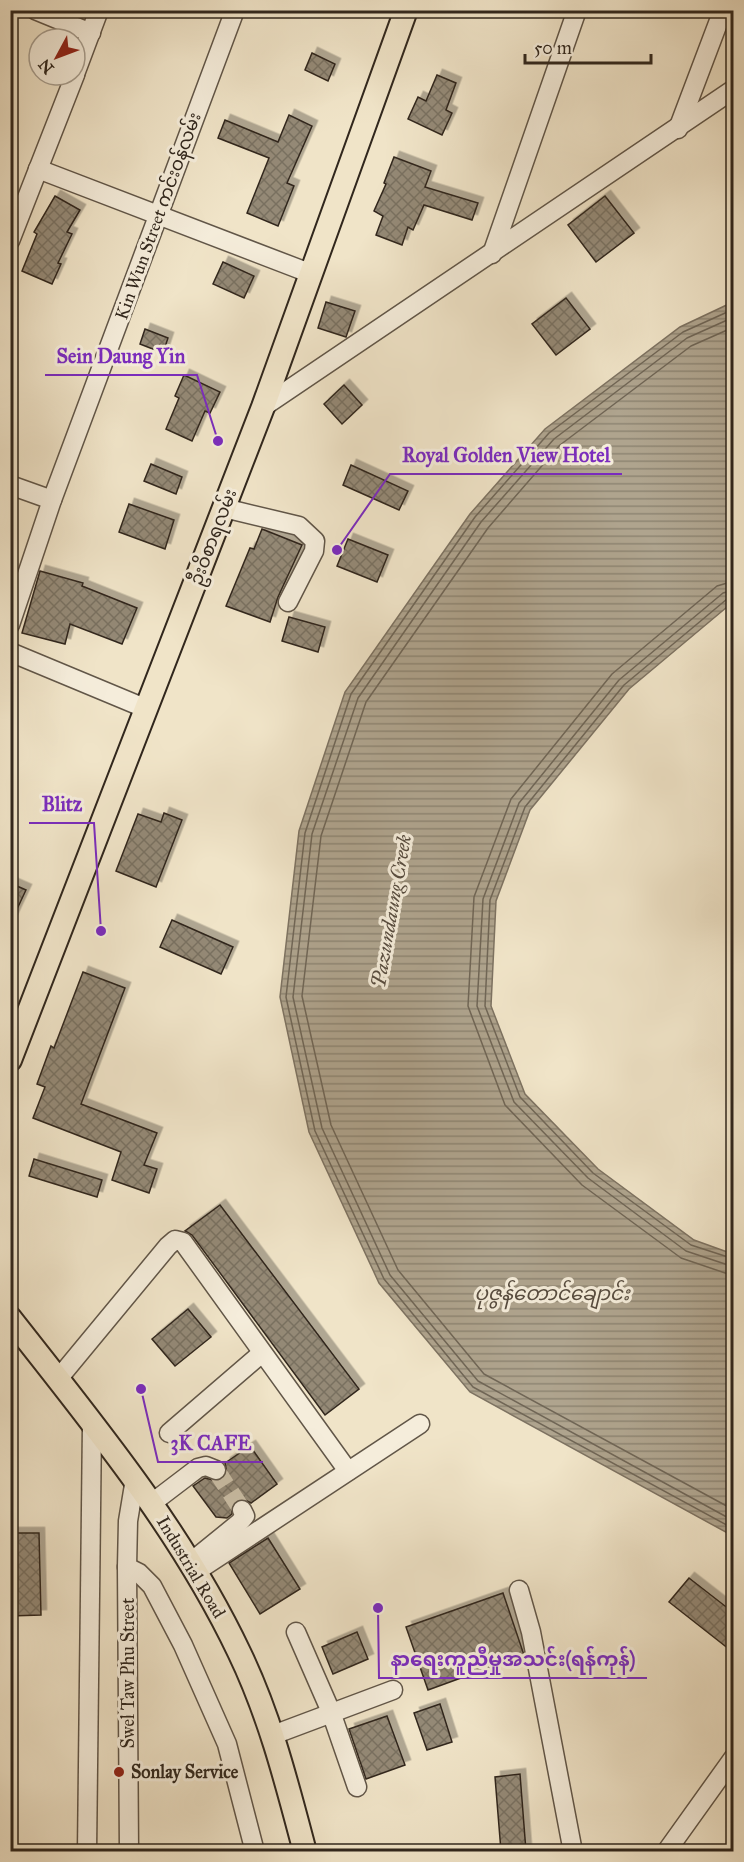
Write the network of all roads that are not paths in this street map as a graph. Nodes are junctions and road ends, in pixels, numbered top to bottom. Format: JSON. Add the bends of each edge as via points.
{"nodes":[{"id":1,"x":34,"y":10,"type":"edge"},
{"id":2,"x":99,"y":10,"type":"edge"},
{"id":3,"x":235,"y":10,"type":"edge"},
{"id":4,"x":406,"y":10,"type":"edge"},
{"id":5,"x":577,"y":10,"type":"edge"},
{"id":6,"x":723,"y":10,"type":"edge"},
{"id":7,"x":91,"y":33,"type":"junction"},
{"id":8,"x":87,"y":43,"type":"edge"},
{"id":9,"x":70,"y":87,"type":"edge"},
{"id":10,"x":734,"y":89,"type":"edge"},
{"id":11,"x":678,"y":129,"type":"junction"},
{"id":12,"x":38,"y":169,"type":"junction"},
{"id":13,"x":158,"y":215,"type":"junction"},
{"id":14,"x":10,"y":242,"type":"edge"},
{"id":15,"x":492,"y":254,"type":"junction"},
{"id":16,"x":312,"y":274,"type":"junction"},
{"id":17,"x":263,"y":407,"type":"junction"},
{"id":18,"x":10,"y":485,"type":"edge"},
{"id":19,"x":52,"y":500,"type":"junction"},
{"id":20,"x":224,"y":508,"type":"junction"},
{"id":21,"x":288,"y":603,"type":"dead end"},
{"id":22,"x":10,"y":625,"type":"edge"},
{"id":23,"x":10,"y":652,"type":"edge"},
{"id":24,"x":147,"y":709,"type":"junction"},
{"id":25,"x":10,"y":1060,"type":"edge"},
{"id":26,"x":10,"y":1318,"type":"edge"},
{"id":27,"x":262,"y":1353,"type":"junction"},
{"id":28,"x":58,"y":1379,"type":"junction"},
{"id":29,"x":92,"y":1424,"type":"junction"},
{"id":30,"x":420,"y":1424,"type":"dead end"},
{"id":31,"x":169,"y":1433,"type":"dead end"},
{"id":32,"x":216,"y":1470,"type":"dead end"},
{"id":33,"x":348,"y":1471,"type":"junction"},
{"id":34,"x":135,"y":1479,"type":"junction"},
{"id":35,"x":152,"y":1503,"type":"junction"},
{"id":36,"x":242,"y":1510,"type":"dead end"},
{"id":37,"x":194,"y":1566,"type":"junction"},
{"id":38,"x":127,"y":1567,"type":"junction"},
{"id":39,"x":519,"y":1590,"type":"dead end"},
{"id":40,"x":296,"y":1632,"type":"dead end"},
{"id":41,"x":393,"y":1690,"type":"dead end"},
{"id":42,"x":331,"y":1712,"type":"junction"},
{"id":43,"x":273,"y":1735,"type":"junction"},
{"id":44,"x":734,"y":1757,"type":"edge"},
{"id":45,"x":357,"y":1787,"type":"dead end"},
{"id":46,"x":87,"y":1851,"type":"edge"},
{"id":47,"x":129,"y":1851,"type":"edge"},
{"id":48,"x":255,"y":1851,"type":"edge"},
{"id":49,"x":305,"y":1851,"type":"edge"},
{"id":50,"x":573,"y":1851,"type":"edge"},
{"id":51,"x":666,"y":1851,"type":"edge"}],
"edges":[{"from":1,"to":7,"type":"street"},
{"from":2,"to":7,"type":"street"},
{"from":3,"to":13,"type":"street","name":"Kin Wun Street ကင်းဝန်လမ်း"},
{"from":4,"to":16,"type":"main road","name":"ဦးဝိစာရလမ်း"},
{"from":5,"to":15,"type":"street"},
{"from":6,"to":11,"type":"street"},
{"from":7,"to":8,"type":"street"},
{"from":9,"to":12,"type":"street"},
{"from":10,"to":11,"type":"street"},
{"from":11,"to":15,"type":"street"},
{"from":12,"to":13,"type":"street"},
{"from":12,"to":14,"type":"street"},
{"from":13,"to":16,"type":"street"},
{"from":13,"to":19,"type":"street","name":"Kin Wun Street ကင်းဝန်လမ်း"},
{"from":15,"to":17,"type":"street"},
{"from":16,"to":17,"type":"main road","name":"ဦးဝိစာရလမ်း"},
{"from":17,"to":20,"type":"main road","name":"ဦးဝိစာရလမ်း"},
{"from":18,"to":19,"type":"street"},
{"from":19,"to":22,"type":"street","name":"Kin Wun Street ကင်းဝန်လမ်း"},
{"from":20,"to":21,"type":"street","via":[[299,526],[315,541],[314,551]]},
{"from":20,"to":24,"type":"main road","name":"ဦးဝိစာရလမ်း"},
{"from":23,"to":24,"type":"street"},
{"from":24,"to":25,"type":"main road","name":"ဦးဝိစာရလမ်း"},
{"from":26,"to":28,"type":"main road","name":"Industrial Road"},
{"from":27,"to":28,"type":"street","via":[[183,1242],[175,1240]]},
{"from":27,"to":31,"type":"street"},
{"from":27,"to":33,"type":"street"},
{"from":28,"to":29,"type":"main road","name":"Industrial Road"},
{"from":29,"to":34,"type":"main road","name":"Industrial Road"},
{"from":29,"to":46,"type":"street"},
{"from":30,"to":33,"type":"street"},
{"from":32,"to":35,"type":"street","via":[[198,1468]]},
{"from":33,"to":37,"type":"street"},
{"from":34,"to":35,"type":"main road","name":"Industrial Road"},
{"from":34,"to":38,"type":"street","name":"Swel Taw Phu Street","via":[[128,1521]]},
{"from":35,"to":37,"type":"main road","name":"Industrial Road"},
{"from":36,"to":37,"type":"street","via":[[244,1516],[239,1523]]},
{"from":37,"to":43,"type":"main road","name":"Industrial Road","via":[[240,1654]]},
{"from":38,"to":47,"type":"street","name":"Swel Taw Phu Street"},
{"from":38,"to":48,"type":"street","via":[[140,1573],[160,1597],[188,1656],[227,1744]]},
{"from":39,"to":50,"type":"street","via":[[531,1632]]},
{"from":40,"to":42,"type":"street"},
{"from":41,"to":42,"type":"street"},
{"from":42,"to":43,"type":"street"},
{"from":42,"to":45,"type":"street"},
{"from":43,"to":49,"type":"main road","name":"Industrial Road"},
{"from":44,"to":51,"type":"street"}]}
